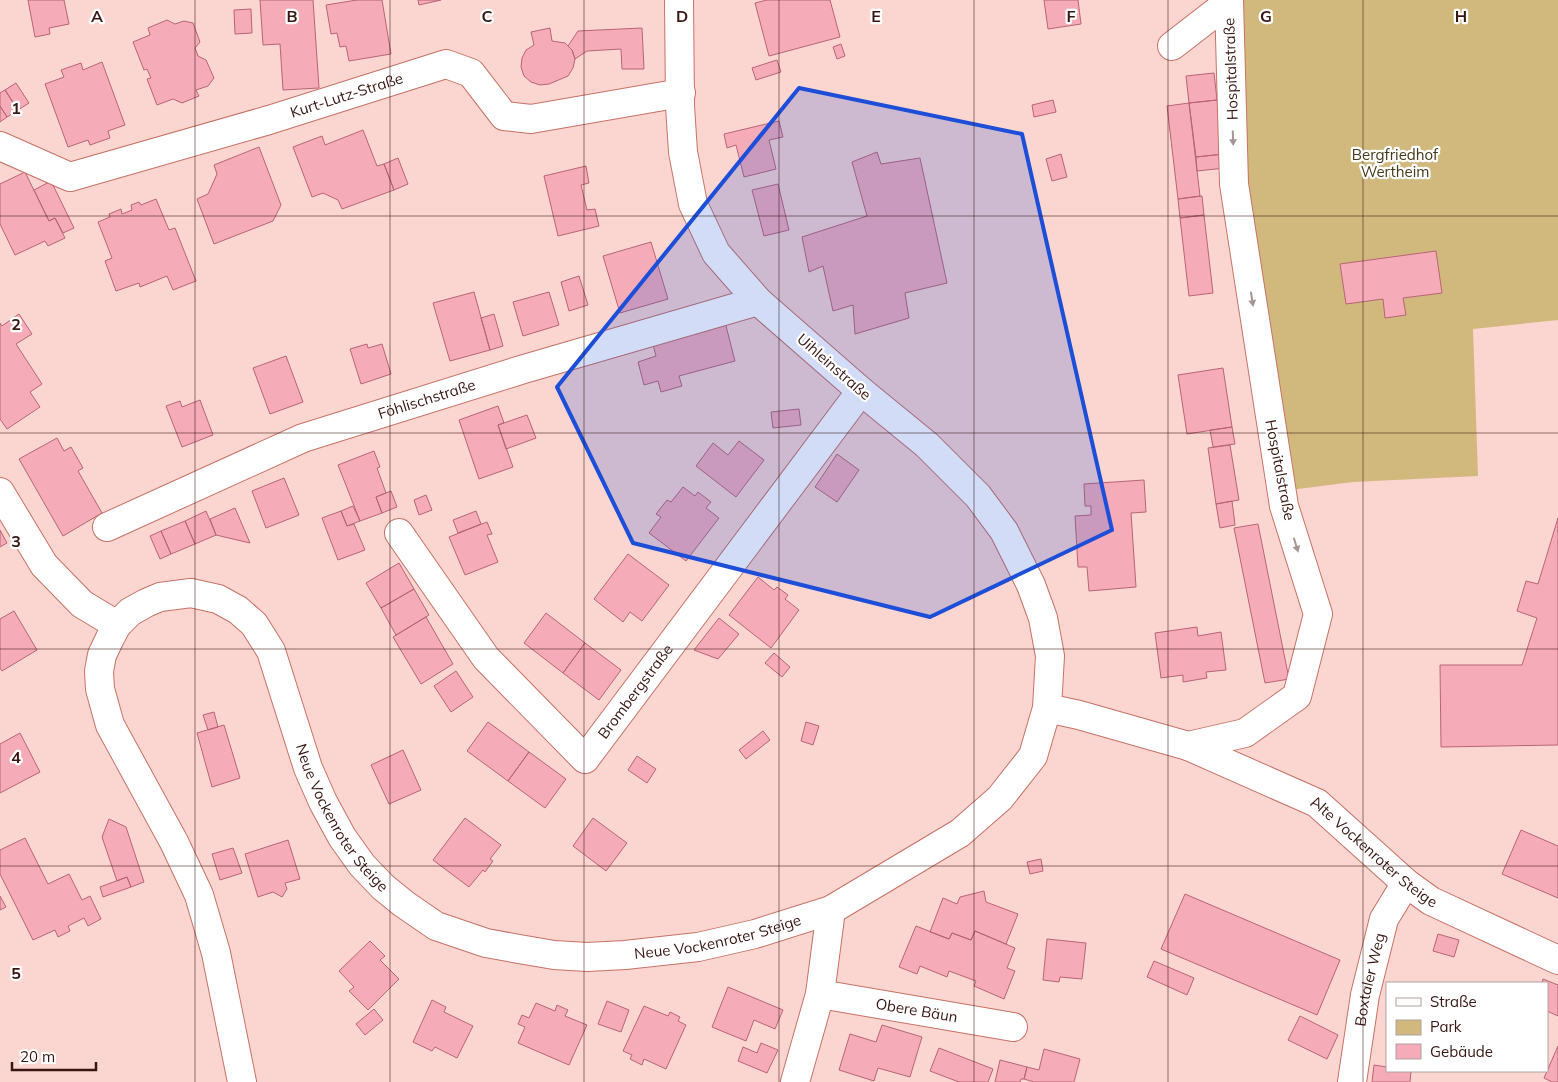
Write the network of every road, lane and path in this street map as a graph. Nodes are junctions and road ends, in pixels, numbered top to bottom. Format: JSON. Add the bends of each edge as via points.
{"nodes":[{"id":1,"x":679,"y":0,"type":"edge"},
{"id":2,"x":1229,"y":1,"type":"edge"},
{"id":3,"x":1172,"y":46,"type":"dead end"},
{"id":4,"x":681,"y":93,"type":"junction"},
{"id":5,"x":0,"y":146,"type":"edge"},
{"id":6,"x":758,"y":301,"type":"junction"},
{"id":7,"x":861,"y":391,"type":"junction"},
{"id":8,"x":0,"y":492,"type":"edge"},
{"id":9,"x":107,"y":527,"type":"dead end"},
{"id":10,"x":400,"y":533,"type":"dead end"},
{"id":11,"x":118,"y":625,"type":"junction"},
{"id":12,"x":1047,"y":708,"type":"junction"},
{"id":13,"x":1188,"y":746,"type":"junction"},
{"id":14,"x":1406,"y":883,"type":"junction"},
{"id":15,"x":831,"y":910,"type":"junction"},
{"id":16,"x":1558,"y":960,"type":"edge"},
{"id":17,"x":820,"y":994,"type":"junction"},
{"id":18,"x":1013,"y":1027,"type":"dead end"},
{"id":19,"x":242,"y":1082,"type":"edge"},
{"id":20,"x":796,"y":1082,"type":"edge"},
{"id":21,"x":1352,"y":1082,"type":"edge"}],
"edges":[{"from":1,"to":4,"type":"street","name":"Uihleinstraße"},
{"from":2,"to":3,"type":"street","name":"Hospitalstraße"},
{"from":2,"to":13,"type":"street","name":"Hospitalstraße","one_way":true,"via":[[1234,184],[1284,506],[1318,614],[1297,696],[1245,734]]},
{"from":4,"to":5,"type":"street","name":"Kurt-Lutz-Straße","via":[[531,119],[504,116],[471,73],[446,64],[269,120],[70,177]]},
{"from":4,"to":6,"type":"street","name":"Uihleinstraße","via":[[684,152],[693,204],[716,253]]},
{"from":6,"to":7,"type":"street","name":"Uihleinstraße"},
{"from":6,"to":9,"type":"street","name":"Föhlischstraße","via":[[524,368],[303,438]]},
{"from":7,"to":10,"type":"street","name":"Brombergstraße","via":[[585,758],[486,658]]},
{"from":7,"to":12,"type":"street","name":"Uihleinstraße","via":[[927,445],[978,496],[1004,531],[1044,618],[1050,656]]},
{"from":8,"to":11,"type":"street","via":[[44,564],[82,604]]},
{"from":11,"to":15,"type":"street","name":"Neue Vockenroter Steige","via":[[130,612],[146,603],[191,593],[218,600],[238,610],[254,624],[271,651],[308,768],[342,837],[362,866],[383,887],[419,916],[450,932],[486,943],[554,955],[625,955],[708,945]]},
{"from":11,"to":19,"type":"street","name":"Neue Vockenroter Steige","via":[[102,655],[100,689],[110,725],[199,895],[216,952]]},
{"from":12,"to":13,"type":"street","name":"Hospitalstraße"},
{"from":12,"to":15,"type":"street","name":"Neue Vockenroter Steige","via":[[1033,756],[1000,798],[960,833]]},
{"from":13,"to":14,"type":"street","name":"Alte Vockenroter Steige","via":[[1316,803]]},
{"from":14,"to":16,"type":"street","name":"Alte Vockenroter Steige","via":[[1431,901]]},
{"from":14,"to":21,"type":"street","name":"Boxtaler Weg","via":[[1384,919],[1366,995]]},
{"from":15,"to":17,"type":"street"},
{"from":17,"to":18,"type":"street","name":"Obere Bäun"},
{"from":17,"to":20,"type":"street"}]}
